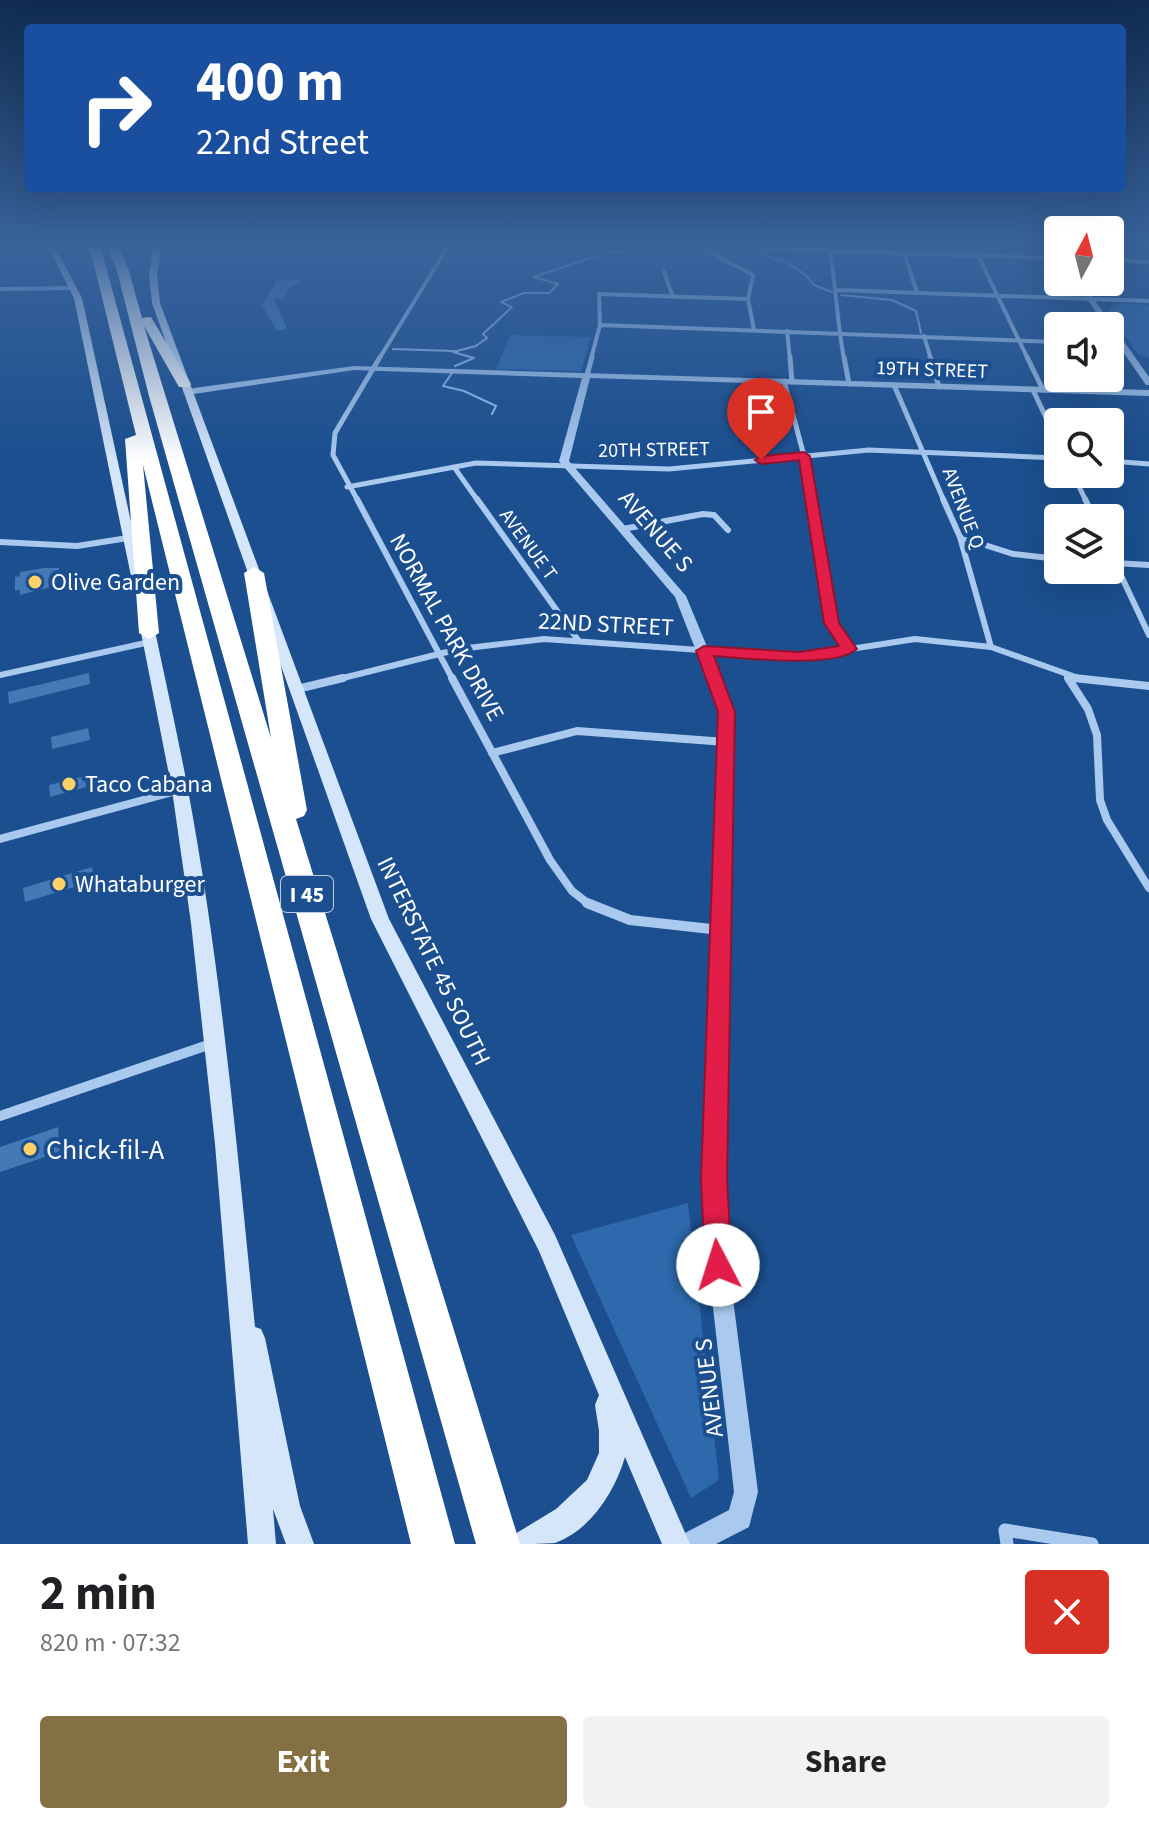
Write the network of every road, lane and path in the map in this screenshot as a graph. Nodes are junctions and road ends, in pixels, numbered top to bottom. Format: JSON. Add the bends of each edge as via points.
{"nodes":[{"id":1,"x":81,"y":317,"type":"edge"},
{"id":2,"x":112,"y":317,"type":"edge"},
{"id":3,"x":135,"y":317,"type":"edge"},
{"id":4,"x":146,"y":317,"type":"edge"},
{"id":5,"x":161,"y":317,"type":"edge"},
{"id":6,"x":404,"y":317,"type":"edge"},
{"id":7,"x":599,"y":317,"type":"edge"},
{"id":8,"x":751,"y":317,"type":"edge"},
{"id":9,"x":836,"y":317,"type":"edge"},
{"id":10,"x":1007,"y":317,"type":"edge"},
{"id":11,"x":600,"y":325,"type":"junction"},
{"id":12,"x":754,"y":330,"type":"junction"},
{"id":13,"x":787,"y":331,"type":"junction"},
{"id":14,"x":839,"y":332,"type":"junction"},
{"id":15,"x":924,"y":336,"type":"junction"},
{"id":16,"x":1018,"y":340,"type":"junction"},
{"id":17,"x":1044,"y":341,"type":"edge"},
{"id":18,"x":1124,"y":348,"type":"edge"},
{"id":19,"x":373,"y":368,"type":"junction"},
{"id":20,"x":587,"y":375,"type":"junction"},
{"id":21,"x":788,"y":382,"type":"junction"},
{"id":22,"x":1149,"y":383,"type":"edge"},
{"id":23,"x":849,"y":384,"type":"junction"},
{"id":24,"x":894,"y":385,"type":"junction"},
{"id":25,"x":939,"y":387,"type":"junction"},
{"id":26,"x":186,"y":388,"type":"junction"},
{"id":27,"x":1038,"y":390,"type":"junction"},
{"id":28,"x":1148,"y":394,"type":"edge"},
{"id":29,"x":133,"y":397,"type":"junction"},
{"id":30,"x":1045,"y":408,"type":"edge"},
{"id":31,"x":924,"y":450,"type":"junction"},
{"id":32,"x":804,"y":456,"type":"junction"},
{"id":33,"x":1044,"y":457,"type":"edge"},
{"id":34,"x":1124,"y":462,"type":"edge"},
{"id":35,"x":1149,"y":464,"type":"edge"},
{"id":36,"x":568,"y":466,"type":"junction"},
{"id":37,"x":454,"y":467,"type":"junction"},
{"id":38,"x":347,"y":487,"type":"junction"},
{"id":39,"x":623,"y":529,"type":"junction"},
{"id":40,"x":728,"y":530,"type":"dead end"},
{"id":41,"x":960,"y":537,"type":"junction"},
{"id":42,"x":128,"y":538,"type":"junction"},
{"id":43,"x":0,"y":542,"type":"edge"},
{"id":44,"x":1044,"y":558,"type":"edge"},
{"id":45,"x":1124,"y":564,"type":"edge"},
{"id":46,"x":1149,"y":565,"type":"edge"},
{"id":47,"x":254,"y":573,"type":"junction"},
{"id":48,"x":1124,"y":584,"type":"edge"},
{"id":49,"x":1149,"y":635,"type":"edge"},
{"id":50,"x":150,"y":637,"type":"junction"},
{"id":51,"x":578,"y":640,"type":"junction"},
{"id":52,"x":991,"y":647,"type":"junction"},
{"id":53,"x":849,"y":649,"type":"junction"},
{"id":54,"x":704,"y":651,"type":"junction"},
{"id":55,"x":438,"y":654,"type":"junction"},
{"id":56,"x":0,"y":675,"type":"edge"},
{"id":57,"x":1067,"y":676,"type":"junction"},
{"id":58,"x":1149,"y":686,"type":"edge"},
{"id":59,"x":297,"y":689,"type":"junction"},
{"id":60,"x":726,"y":742,"type":"junction"},
{"id":61,"x":492,"y":753,"type":"junction"},
{"id":62,"x":180,"y":790,"type":"junction"},
{"id":63,"x":0,"y":839,"type":"edge"},
{"id":64,"x":1149,"y":888,"type":"edge"},
{"id":65,"x":313,"y":915,"type":"junction"},
{"id":66,"x":720,"y":930,"type":"junction"},
{"id":67,"x":212,"y":1044,"type":"junction"},
{"id":68,"x":0,"y":1116,"type":"edge"},
{"id":69,"x":236,"y":1262,"type":"junction"},
{"id":70,"x":588,"y":1338,"type":"junction"},
{"id":71,"x":1006,"y":1537,"type":"edge"},
{"id":72,"x":262,"y":1544,"type":"edge"},
{"id":73,"x":300,"y":1544,"type":"edge"},
{"id":74,"x":433,"y":1544,"type":"edge"},
{"id":75,"x":498,"y":1544,"type":"edge"},
{"id":76,"x":525,"y":1544,"type":"edge"},
{"id":77,"x":676,"y":1544,"type":"edge"},
{"id":78,"x":690,"y":1544,"type":"edge"},
{"id":79,"x":1092,"y":1544,"type":"edge"}],
"edges":[{"from":1,"to":42,"type":"main road"},
{"from":2,"to":29,"type":"highway","number":"I 45"},
{"from":3,"to":65,"type":"highway","number":"I 45"},
{"from":4,"to":26,"type":"highway"},
{"from":5,"to":26,"type":"main road","name":"INTERSTATE 45 SOUTH"},
{"from":6,"to":19,"type":"street","name":"NORMAL PARK DRIVE"},
{"from":7,"to":11,"type":"street"},
{"from":8,"to":12,"type":"street"},
{"from":9,"to":14,"type":"street"},
{"from":10,"to":16,"type":"street"},
{"from":11,"to":12,"type":"street"},
{"from":11,"to":20,"type":"street"},
{"from":12,"to":13,"type":"street"},
{"from":13,"to":14,"type":"street"},
{"from":13,"to":21,"type":"street"},
{"from":14,"to":15,"type":"street"},
{"from":14,"to":23,"type":"street"},
{"from":15,"to":16,"type":"street"},
{"from":15,"to":25,"type":"street"},
{"from":16,"to":17,"type":"street"},
{"from":16,"to":27,"type":"street"},
{"from":18,"to":22,"type":"street"},
{"from":19,"to":20,"type":"street","name":"19TH STREET"},
{"from":19,"to":26,"type":"street","name":"19TH STREET"},
{"from":19,"to":38,"type":"street","name":"NORMAL PARK DRIVE","via":[[333,441],[333,455]]},
{"from":20,"to":21,"type":"street","name":"19TH STREET"},
{"from":20,"to":36,"type":"street","via":[[564,461]]},
{"from":21,"to":23,"type":"street","name":"19TH STREET"},
{"from":21,"to":32,"type":"street"},
{"from":23,"to":24,"type":"street","name":"19TH STREET"},
{"from":24,"to":25,"type":"street","name":"19TH STREET"},
{"from":24,"to":31,"type":"street","name":"AVENUE Q"},
{"from":25,"to":27,"type":"street","name":"19TH STREET"},
{"from":26,"to":47,"type":"main road","name":"INTERSTATE 45 SOUTH"},
{"from":27,"to":28,"type":"street","name":"19TH STREET"},
{"from":27,"to":30,"type":"street"},
{"from":29,"to":50,"type":"highway"},
{"from":29,"to":74,"type":"highway","number":"I 45"},
{"from":31,"to":32,"type":"street","name":"20TH STREET"},
{"from":31,"to":33,"type":"street","name":"20TH STREET"},
{"from":31,"to":41,"type":"street","name":"AVENUE Q"},
{"from":32,"to":36,"type":"street","name":"20TH STREET","via":[[669,469]]},
{"from":32,"to":53,"type":"street","via":[[831,623]]},
{"from":34,"to":35,"type":"street"},
{"from":36,"to":37,"type":"street","name":"20TH STREET"},
{"from":36,"to":39,"type":"street","name":"AVENUE S"},
{"from":37,"to":38,"type":"street","name":"20TH STREET"},
{"from":37,"to":51,"type":"street","name":"AVENUE T"},
{"from":38,"to":55,"type":"street","name":"NORMAL PARK DRIVE"},
{"from":39,"to":40,"type":"street","via":[[703,514],[714,515]]},
{"from":39,"to":54,"type":"street","name":"AVENUE S","via":[[670,582]]},
{"from":41,"to":44,"type":"street"},
{"from":41,"to":52,"type":"street","name":"AVENUE Q"},
{"from":42,"to":43,"type":"street","via":[[77,546]]},
{"from":42,"to":50,"type":"main road"},
{"from":45,"to":46,"type":"street"},
{"from":47,"to":59,"type":"main road","name":"INTERSTATE 45 SOUTH"},
{"from":47,"to":65,"type":"highway"},
{"from":48,"to":49,"type":"street"},
{"from":50,"to":56,"type":"street"},
{"from":50,"to":62,"type":"main road"},
{"from":51,"to":54,"type":"street","name":"22ND STREET"},
{"from":51,"to":55,"type":"street","name":"22ND STREET","via":[[514,640]]},
{"from":52,"to":53,"type":"street","name":"22ND STREET","via":[[915,639]]},
{"from":52,"to":57,"type":"street","name":"22ND STREET"},
{"from":53,"to":54,"type":"street","name":"22ND STREET","via":[[799,657]]},
{"from":54,"to":60,"type":"street","name":"AVENUE S","via":[[727,712]]},
{"from":55,"to":59,"type":"street","name":"22ND STREET"},
{"from":55,"to":61,"type":"street","name":"NORMAL PARK DRIVE"},
{"from":57,"to":58,"type":"street","name":"22ND STREET"},
{"from":57,"to":64,"type":"street","via":[[1097,735],[1100,800],[1107,820]]},
{"from":59,"to":70,"type":"main road","name":"INTERSTATE 45 SOUTH","via":[[380,919],[547,1243]]},
{"from":60,"to":61,"type":"street","via":[[577,731]]},
{"from":60,"to":66,"type":"street","name":"AVENUE S"},
{"from":61,"to":66,"type":"street","name":"NORMAL PARK DRIVE","via":[[550,860],[581,899],[629,920]]},
{"from":62,"to":63,"type":"street"},
{"from":62,"to":67,"type":"main road"},
{"from":65,"to":75,"type":"highway","number":"I 45"},
{"from":66,"to":78,"type":"street","name":"AVENUE S","via":[[715,1237],[746,1492],[740,1518]]},
{"from":67,"to":68,"type":"street"},
{"from":67,"to":69,"type":"main road"},
{"from":69,"to":72,"type":"main road"},
{"from":69,"to":73,"type":"main road","via":[[286,1506]]},
{"from":70,"to":76,"type":"main road","via":[[613,1423],[608,1476],[551,1531]]},
{"from":70,"to":77,"type":"main road","name":"INTERSTATE 45 SOUTH"},
{"from":71,"to":79,"type":"street"}]}
